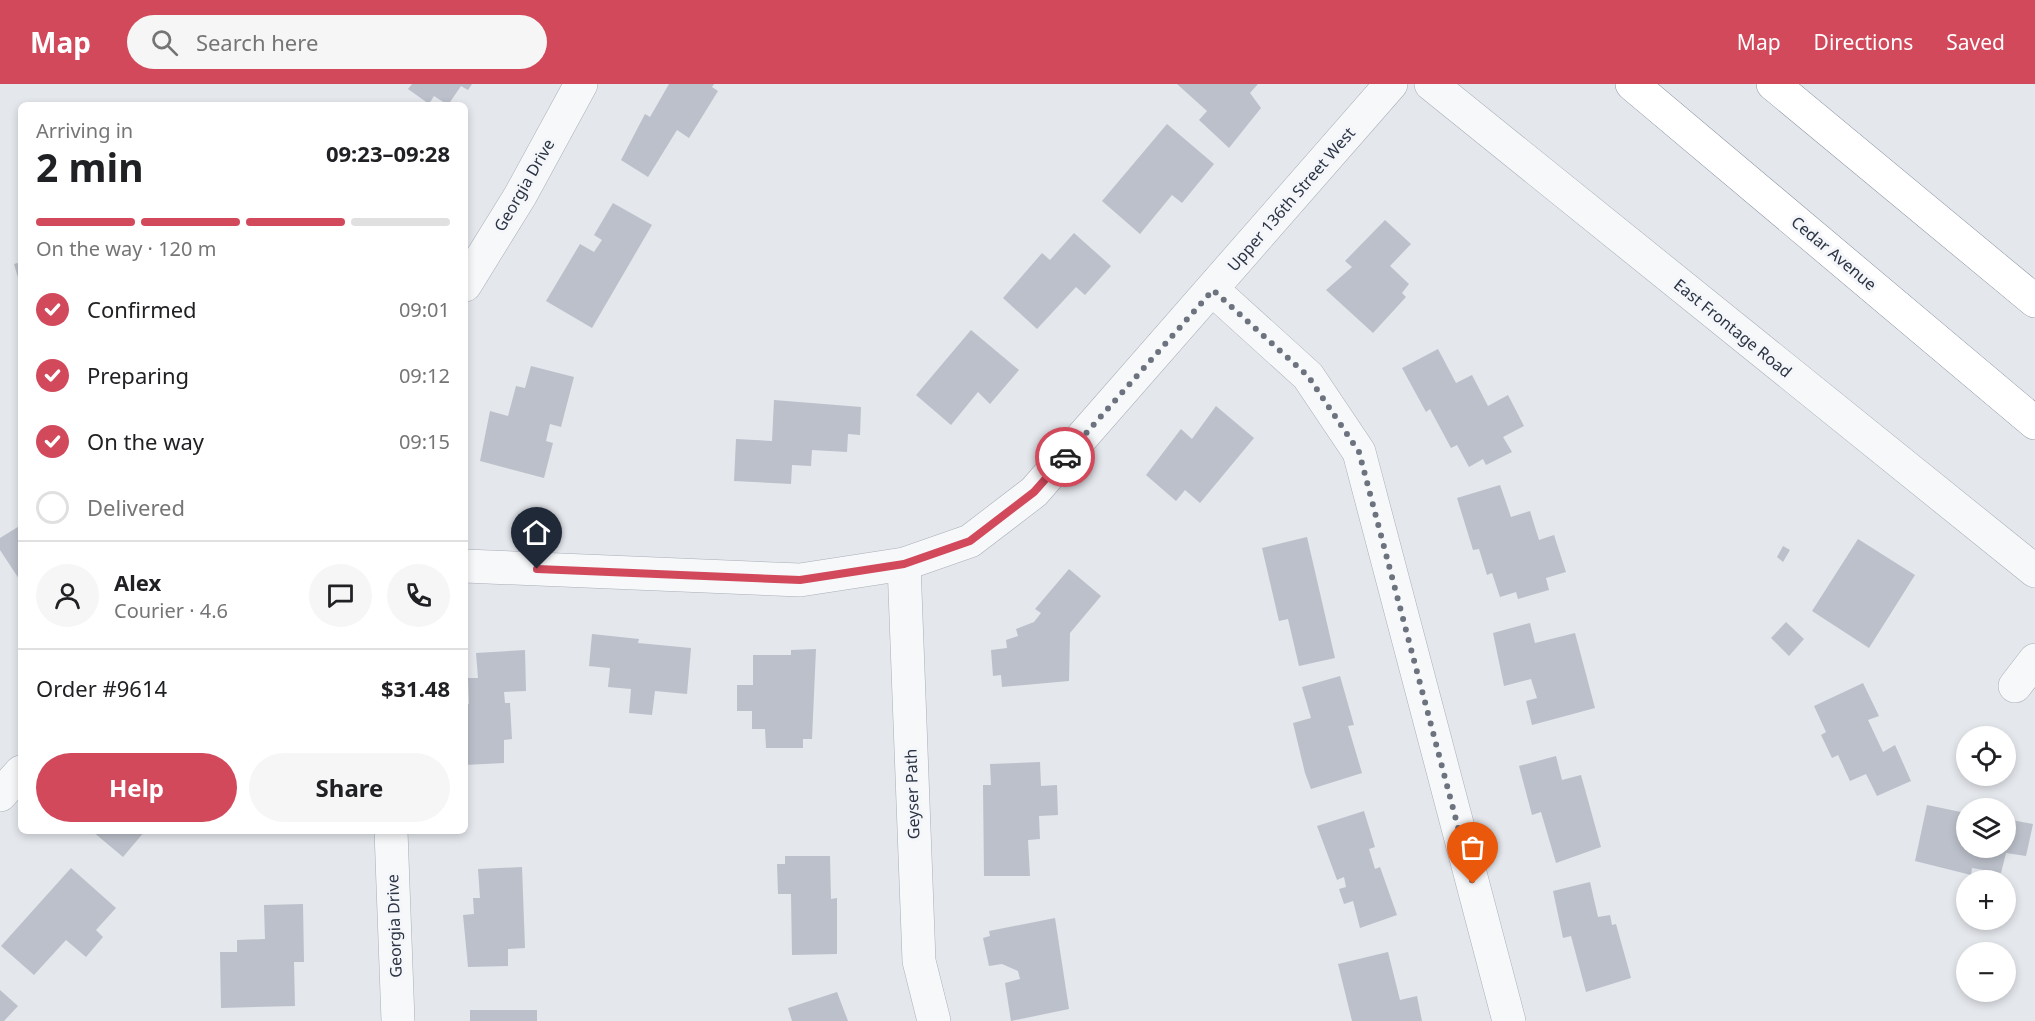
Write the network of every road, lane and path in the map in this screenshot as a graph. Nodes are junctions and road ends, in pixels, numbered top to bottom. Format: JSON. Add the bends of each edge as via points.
{"nodes":[{"id":1,"x":581,"y":84,"type":"edge"},
{"id":2,"x":1391,"y":84,"type":"edge"},
{"id":3,"x":1431,"y":84,"type":"edge"},
{"id":4,"x":1632,"y":84,"type":"edge"},
{"id":5,"x":1773,"y":84,"type":"edge"},
{"id":6,"x":468,"y":280,"type":"edge"},
{"id":7,"x":1213,"y":290,"type":"junction"},
{"id":8,"x":2035,"y":300,"type":"edge"},
{"id":9,"x":2035,"y":423,"type":"edge"},
{"id":10,"x":904,"y":564,"type":"junction"},
{"id":11,"x":468,"y":566,"type":"edge"},
{"id":12,"x":2035,"y":571,"type":"edge"},
{"id":13,"x":2035,"y":660,"type":"edge"},
{"id":14,"x":2015,"y":686,"type":"dead end"},
{"id":15,"x":18,"y":775,"type":"edge"},
{"id":16,"x":0,"y":795,"type":"edge"},
{"id":17,"x":391,"y":834,"type":"edge"},
{"id":18,"x":398,"y":1021,"type":"edge"},
{"id":19,"x":934,"y":1021,"type":"edge"},
{"id":20,"x":1509,"y":1021,"type":"edge"}],
"edges":[{"from":1,"to":6,"type":"street","name":"Georgia Drive","via":[[520,196]]},
{"from":2,"to":7,"type":"street","name":"Upper 136th Street West"},
{"from":3,"to":12,"type":"street","name":"East Frontage Road"},
{"from":4,"to":9,"type":"highway","name":"Cedar Avenue"},
{"from":5,"to":8,"type":"highway"},
{"from":7,"to":10,"type":"street","name":"Upper 136th Street West","via":[[1034,492],[970,541]]},
{"from":7,"to":20,"type":"street","via":[[1308,376],[1359,452]]},
{"from":10,"to":11,"type":"street","name":"Upper 136th Street West","via":[[800,580]]},
{"from":10,"to":19,"type":"street","name":"Geyser Path","via":[[919,961]]},
{"from":13,"to":14,"type":"street"},
{"from":15,"to":16,"type":"street"},
{"from":17,"to":18,"type":"street","name":"Georgia Drive"}]}
